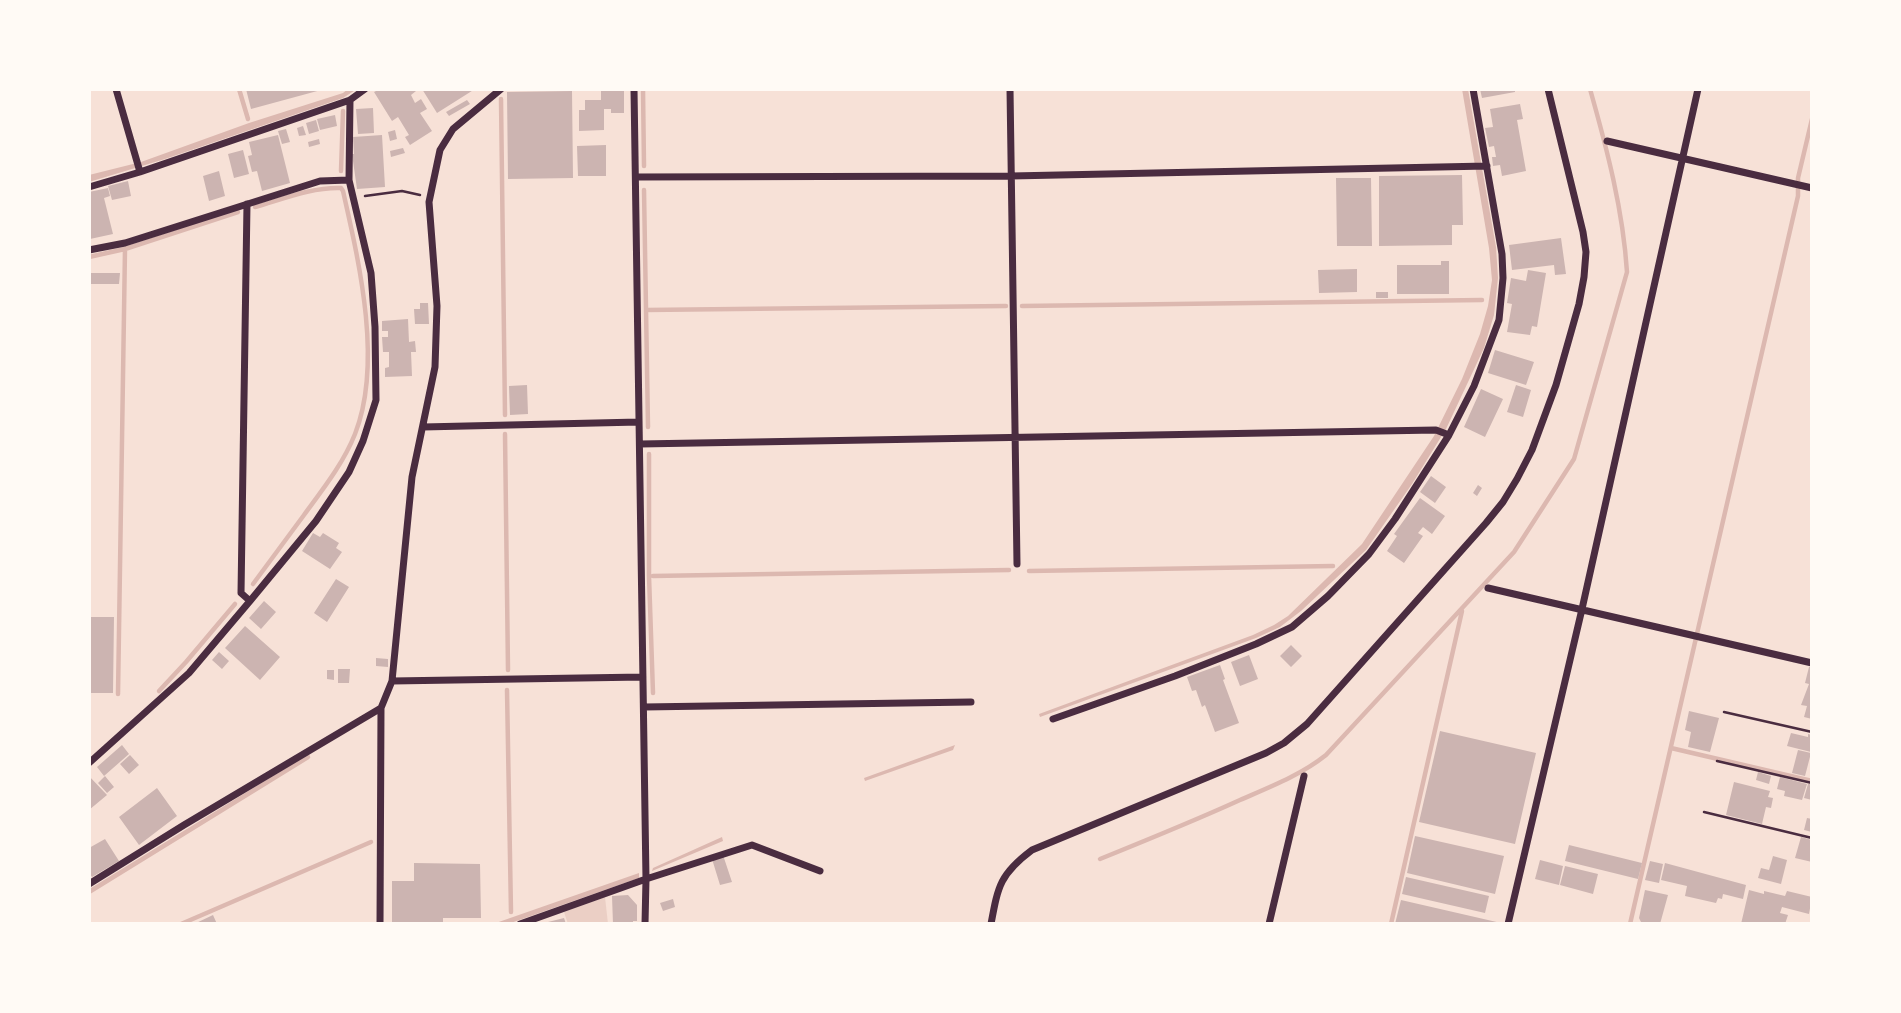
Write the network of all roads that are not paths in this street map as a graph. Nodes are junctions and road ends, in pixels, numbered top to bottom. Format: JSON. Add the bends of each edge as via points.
{"nodes":[{"id":1,"x":116,"y":89,"type":"edge"},
{"id":2,"x":365,"y":89,"type":"edge"},
{"id":3,"x":501,"y":89,"type":"edge"},
{"id":4,"x":634,"y":89,"type":"edge"},
{"id":5,"x":1010,"y":89,"type":"edge"},
{"id":6,"x":1473,"y":89,"type":"edge"},
{"id":7,"x":1548,"y":89,"type":"edge"},
{"id":8,"x":1698,"y":89,"type":"edge"},
{"id":9,"x":350,"y":100,"type":"junction"},
{"id":10,"x":1607,"y":141,"type":"dead end"},
{"id":11,"x":1682,"y":158,"type":"junction"},
{"id":12,"x":1485,"y":166,"type":"junction"},
{"id":13,"x":139,"y":168,"type":"junction"},
{"id":14,"x":1011,"y":176,"type":"junction"},
{"id":15,"x":636,"y":177,"type":"junction"},
{"id":16,"x":349,"y":180,"type":"junction"},
{"id":17,"x":89,"y":187,"type":"edge"},
{"id":18,"x":1808,"y":187,"type":"edge"},
{"id":19,"x":247,"y":204,"type":"junction"},
{"id":20,"x":89,"y":250,"type":"edge"},
{"id":21,"x":639,"y":422,"type":"junction"},
{"id":22,"x":424,"y":427,"type":"junction"},
{"id":23,"x":1447,"y":434,"type":"junction"},
{"id":24,"x":1015,"y":438,"type":"junction"},
{"id":25,"x":640,"y":444,"type":"junction"},
{"id":26,"x":1017,"y":564,"type":"dead end"},
{"id":27,"x":1488,"y":588,"type":"dead end"},
{"id":28,"x":250,"y":601,"type":"junction"},
{"id":29,"x":1582,"y":609,"type":"junction"},
{"id":30,"x":1812,"y":663,"type":"edge"},
{"id":31,"x":643,"y":677,"type":"junction"},
{"id":32,"x":392,"y":681,"type":"junction"},
{"id":33,"x":971,"y":702,"type":"dead end"},
{"id":34,"x":644,"y":707,"type":"junction"},
{"id":35,"x":380,"y":708,"type":"junction"},
{"id":36,"x":1053,"y":719,"type":"dead end"},
{"id":37,"x":89,"y":763,"type":"edge"},
{"id":38,"x":1304,"y":776,"type":"dead end"},
{"id":39,"x":820,"y":871,"type":"dead end"},
{"id":40,"x":646,"y":879,"type":"junction"},
{"id":41,"x":89,"y":884,"type":"edge"},
{"id":42,"x":380,"y":924,"type":"edge"},
{"id":43,"x":520,"y":924,"type":"edge"},
{"id":44,"x":645,"y":924,"type":"edge"},
{"id":45,"x":991,"y":924,"type":"edge"},
{"id":46,"x":1269,"y":924,"type":"edge"},
{"id":47,"x":1508,"y":924,"type":"edge"}],
"edges":[{"from":1,"to":13,"type":"street"},
{"from":2,"to":9,"type":"street"},
{"from":3,"to":22,"type":"street","via":[[453,129],[440,150],[429,202],[437,306],[435,367]]},
{"from":4,"to":15,"type":"street"},
{"from":5,"to":14,"type":"street"},
{"from":6,"to":12,"type":"street"},
{"from":7,"to":45,"type":"street","via":[[1583,232],[1584,276],[1556,385],[1532,450],[1503,502],[1292,737],[1266,754],[1032,850],[1014,863],[1002,880]]},
{"from":8,"to":11,"type":"street"},
{"from":9,"to":13,"type":"street"},
{"from":9,"to":16,"type":"street"},
{"from":10,"to":11,"type":"street"},
{"from":11,"to":18,"type":"street"},
{"from":11,"to":29,"type":"street"},
{"from":12,"to":14,"type":"street"},
{"from":12,"to":23,"type":"street","via":[[1502,254],[1499,320],[1474,386]]},
{"from":13,"to":17,"type":"street"},
{"from":14,"to":15,"type":"street"},
{"from":14,"to":24,"type":"street"},
{"from":15,"to":21,"type":"street"},
{"from":16,"to":19,"type":"street","via":[[320,181]]},
{"from":16,"to":28,"type":"street","via":[[371,273],[376,400],[349,471],[316,521]]},
{"from":19,"to":20,"type":"street"},
{"from":19,"to":28,"type":"street","via":[[241,593]]},
{"from":21,"to":22,"type":"street"},
{"from":21,"to":25,"type":"street"},
{"from":22,"to":32,"type":"street","via":[[412,477]]},
{"from":23,"to":24,"type":"street","via":[[1436,430]]},
{"from":23,"to":36,"type":"street","via":[[1369,554],[1292,627]]},
{"from":24,"to":25,"type":"street"},
{"from":24,"to":26,"type":"street"},
{"from":25,"to":31,"type":"street"},
{"from":27,"to":29,"type":"street"},
{"from":28,"to":37,"type":"street","via":[[189,673]]},
{"from":29,"to":30,"type":"street"},
{"from":29,"to":47,"type":"street"},
{"from":31,"to":32,"type":"street"},
{"from":31,"to":34,"type":"street"},
{"from":32,"to":35,"type":"street"},
{"from":33,"to":34,"type":"street"},
{"from":34,"to":40,"type":"street"},
{"from":35,"to":41,"type":"street"},
{"from":35,"to":42,"type":"street"},
{"from":38,"to":46,"type":"street"},
{"from":39,"to":40,"type":"street","via":[[752,845]]},
{"from":40,"to":43,"type":"street"},
{"from":40,"to":44,"type":"street"}]}
